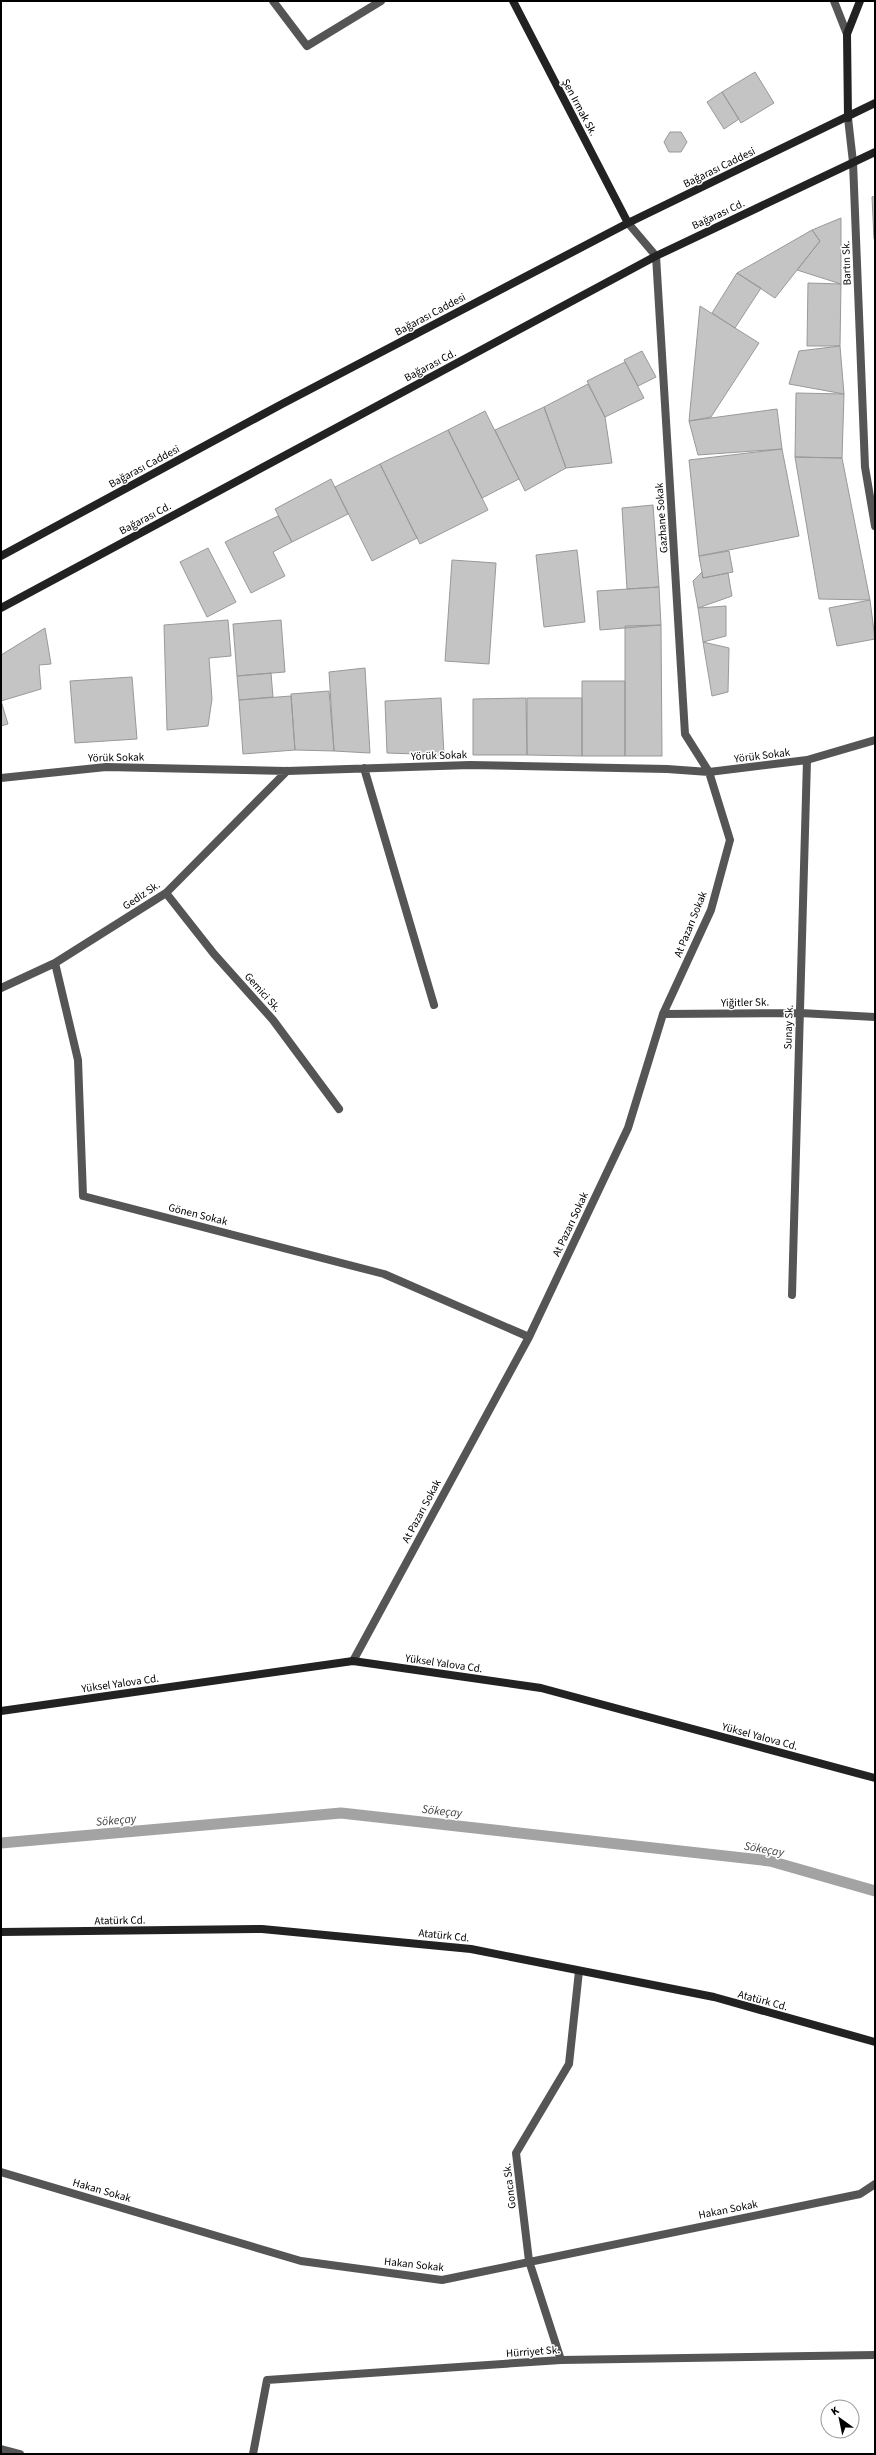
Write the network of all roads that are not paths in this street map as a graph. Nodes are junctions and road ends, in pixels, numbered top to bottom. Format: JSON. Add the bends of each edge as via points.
{"nodes":[{"id":1,"x":273,"y":1,"type":"edge"},
{"id":2,"x":380,"y":1,"type":"edge"},
{"id":3,"x":513,"y":1,"type":"edge"},
{"id":4,"x":834,"y":1,"type":"edge"},
{"id":5,"x":860,"y":1,"type":"edge"},
{"id":6,"x":846,"y":34,"type":"junction"},
{"id":7,"x":875,"y":103,"type":"edge"},
{"id":8,"x":848,"y":118,"type":"junction"},
{"id":9,"x":875,"y":152,"type":"edge"},
{"id":10,"x":853,"y":162,"type":"junction"},
{"id":11,"x":628,"y":223,"type":"junction"},
{"id":12,"x":656,"y":256,"type":"junction"},
{"id":13,"x":875,"y":526,"type":"edge"},
{"id":14,"x":1,"y":556,"type":"edge"},
{"id":15,"x":1,"y":608,"type":"edge"},
{"id":16,"x":875,"y":740,"type":"edge"},
{"id":17,"x":807,"y":760,"type":"junction"},
{"id":18,"x":364,"y":768,"type":"junction"},
{"id":19,"x":287,"y":771,"type":"junction"},
{"id":20,"x":709,"y":772,"type":"junction"},
{"id":21,"x":1,"y":778,"type":"edge"},
{"id":22,"x":166,"y":893,"type":"junction"},
{"id":23,"x":55,"y":963,"type":"junction"},
{"id":24,"x":1,"y":988,"type":"edge"},
{"id":25,"x":434,"y":1005,"type":"dead end"},
{"id":26,"x":800,"y":1013,"type":"junction"},
{"id":27,"x":663,"y":1014,"type":"junction"},
{"id":28,"x":875,"y":1017,"type":"edge"},
{"id":29,"x":339,"y":1109,"type":"dead end"},
{"id":30,"x":792,"y":1295,"type":"dead end"},
{"id":31,"x":528,"y":1337,"type":"junction"},
{"id":32,"x":353,"y":1661,"type":"junction"},
{"id":33,"x":1,"y":1711,"type":"edge"},
{"id":34,"x":875,"y":1778,"type":"edge"},
{"id":35,"x":1,"y":1932,"type":"edge"},
{"id":36,"x":579,"y":1971,"type":"junction"},
{"id":37,"x":875,"y":2042,"type":"edge"},
{"id":38,"x":1,"y":2172,"type":"edge"},
{"id":39,"x":875,"y":2184,"type":"edge"},
{"id":40,"x":529,"y":2261,"type":"junction"},
{"id":41,"x":875,"y":2355,"type":"edge"},
{"id":42,"x":560,"y":2360,"type":"junction"},
{"id":43,"x":1,"y":2449,"type":"edge"},
{"id":44,"x":20,"y":2454,"type":"edge"},
{"id":45,"x":253,"y":2454,"type":"edge"}],
"edges":[{"from":1,"to":2,"type":"street","via":[[307,46]]},
{"from":3,"to":11,"type":"main road","name":"Şen Irmak Sk."},
{"from":4,"to":6,"type":"street"},
{"from":5,"to":6,"type":"main road","name":"Bartın Sk."},
{"from":6,"to":8,"type":"main road","name":"Bartın Sk."},
{"from":7,"to":8,"type":"main road","name":"Bağarası Caddesi"},
{"from":8,"to":10,"type":"street","name":"Bartın Sk."},
{"from":8,"to":11,"type":"main road","name":"Bağarası Caddesi"},
{"from":9,"to":10,"type":"main road","name":"Bağarası Cd."},
{"from":10,"to":12,"type":"main road","name":"Bağarası Cd."},
{"from":10,"to":13,"type":"street","name":"Bartın Sk.","via":[[865,466]]},
{"from":11,"to":12,"type":"street"},
{"from":11,"to":14,"type":"main road","name":"Bağarası Caddesi","via":[[282,404]]},
{"from":12,"to":15,"type":"main road","name":"Bağarası Cd."},
{"from":12,"to":20,"type":"street","name":"Gazhane Sokak","via":[[685,734]]},
{"from":16,"to":17,"type":"street","name":"Yörük Sokak"},
{"from":17,"to":20,"type":"street","name":"Yörük Sokak"},
{"from":17,"to":26,"type":"street","name":"Sunay Sk."},
{"from":18,"to":19,"type":"street","name":"Yörük Sokak"},
{"from":18,"to":20,"type":"street","name":"Yörük Sokak","via":[[470,765]]},
{"from":18,"to":25,"type":"street"},
{"from":19,"to":21,"type":"street","name":"Yörük Sokak","via":[[106,767]]},
{"from":19,"to":22,"type":"street","name":"Gediz Sk."},
{"from":20,"to":27,"type":"street","name":"At Pazarı Sokak","via":[[730,840],[711,910]]},
{"from":22,"to":23,"type":"street","name":"Gediz Sk."},
{"from":22,"to":29,"type":"street","name":"Gemici Sk.","via":[[214,954],[273,1020]]},
{"from":23,"to":24,"type":"street","name":"Gediz Sk."},
{"from":23,"to":31,"type":"street","name":"Gönen Sokak","via":[[78,1060],[83,1196],[384,1274]]},
{"from":26,"to":27,"type":"street","name":"Yiğitler Sk."},
{"from":26,"to":28,"type":"street","name":"Yiğitler Sk."},
{"from":26,"to":30,"type":"street","name":"Sunay Sk."},
{"from":27,"to":31,"type":"street","name":"At Pazarı Sokak","via":[[628,1128]]},
{"from":31,"to":32,"type":"street","name":"At Pazarı Sokak"},
{"from":32,"to":33,"type":"main road","name":"Yüksel Yalova Cd."},
{"from":32,"to":34,"type":"main road","name":"Yüksel Yalova Cd.","via":[[541,1688]]},
{"from":35,"to":36,"type":"main road","name":"Atatürk Cd.","via":[[262,1929],[470,1949]]},
{"from":36,"to":37,"type":"main road","name":"Atatürk Cd.","via":[[714,1997]]},
{"from":36,"to":40,"type":"street","name":"Gonca Sk.","via":[[569,2064],[516,2153]]},
{"from":38,"to":40,"type":"street","name":"Hakan Sokak","via":[[301,2261],[442,2280]]},
{"from":39,"to":40,"type":"street","name":"Hakan Sokak","via":[[860,2194]]},
{"from":40,"to":42,"type":"street","name":"Gonca Sk."},
{"from":41,"to":42,"type":"street","name":"Hürriyet Sk."},
{"from":42,"to":45,"type":"street","name":"Hürriyet Sk.","via":[[267,2380]]},
{"from":43,"to":44,"type":"street"}]}
